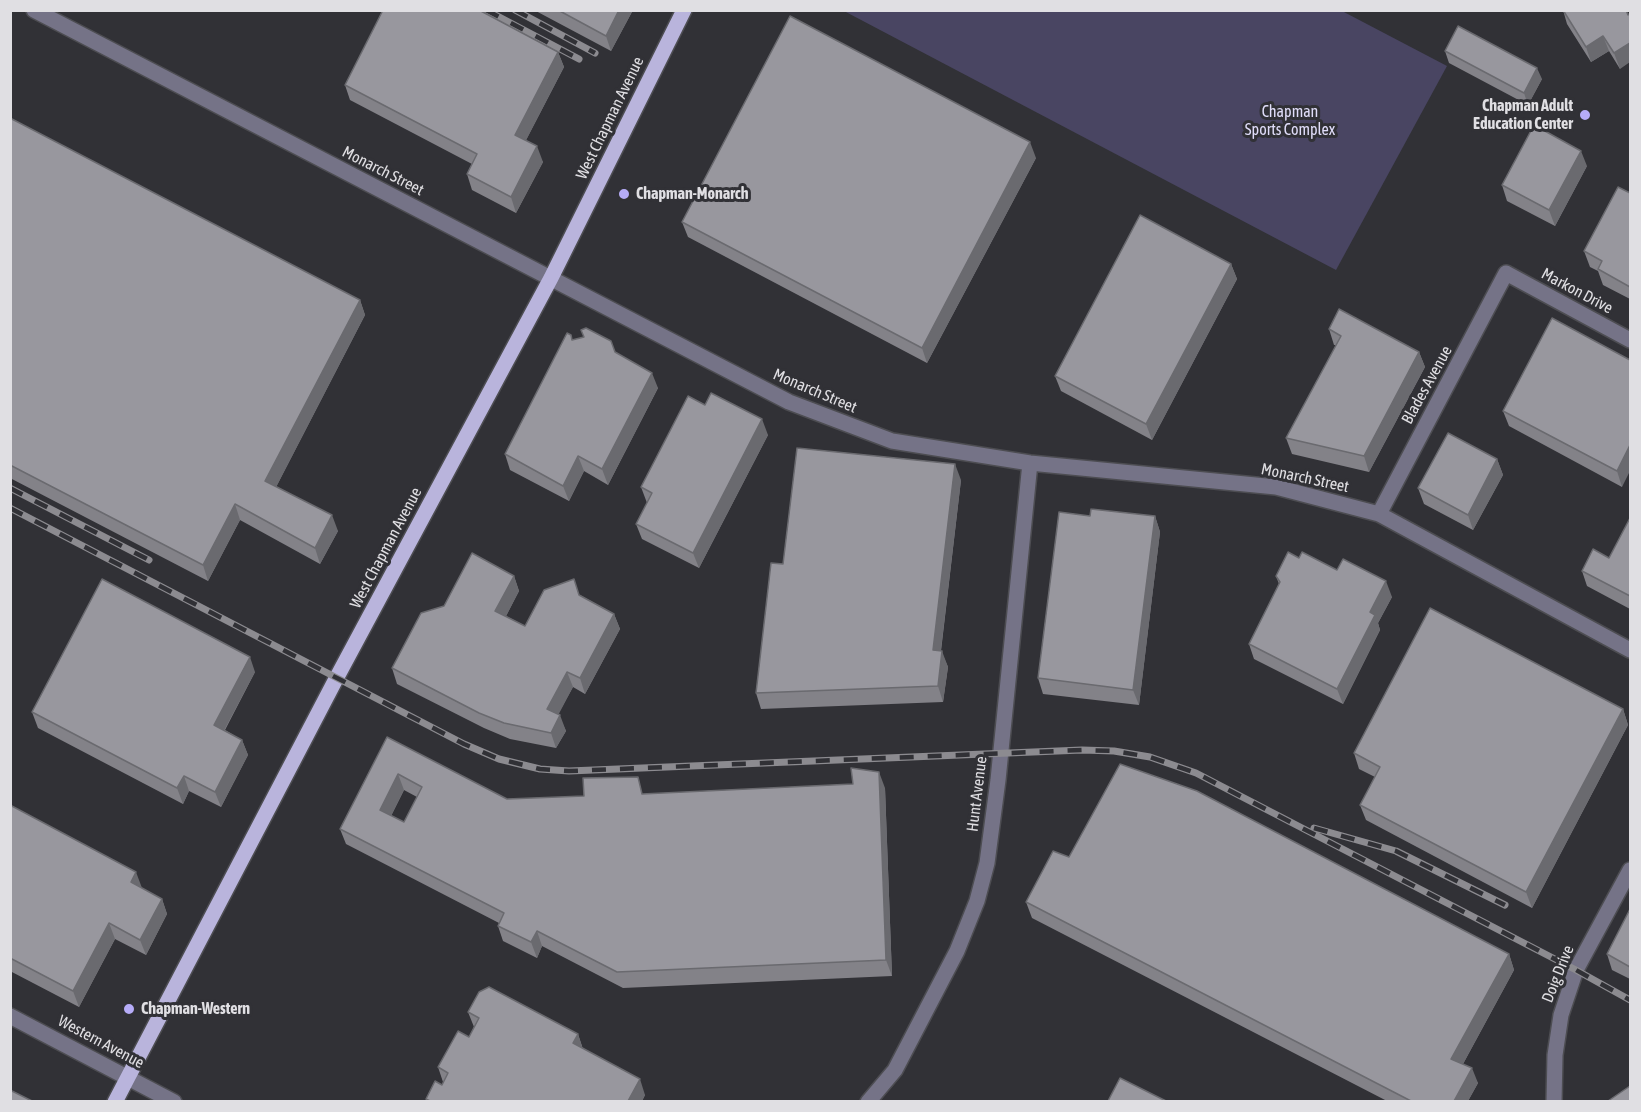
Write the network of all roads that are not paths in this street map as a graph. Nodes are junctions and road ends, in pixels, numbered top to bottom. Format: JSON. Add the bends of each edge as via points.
{"nodes":[{"id":1,"x":34,"y":10,"type":"edge"},
{"id":2,"x":684,"y":10,"type":"edge"},
{"id":3,"x":1506,"y":273,"type":"joint"},
{"id":4,"x":551,"y":278,"type":"junction"},
{"id":5,"x":1630,"y":340,"type":"edge"},
{"id":6,"x":1030,"y":462,"type":"junction"},
{"id":7,"x":1379,"y":514,"type":"junction"},
{"id":8,"x":1630,"y":650,"type":"edge"},
{"id":9,"x":1630,"y":870,"type":"edge"},
{"id":10,"x":10,"y":1016,"type":"edge"},
{"id":11,"x":128,"y":1077,"type":"junction"},
{"id":12,"x":115,"y":1101,"type":"edge"},
{"id":13,"x":174,"y":1101,"type":"edge"},
{"id":14,"x":868,"y":1101,"type":"edge"},
{"id":15,"x":1554,"y":1101,"type":"edge"}],
"edges":[{"from":1,"to":4,"type":"street","name":"Monarch Street"},
{"from":2,"to":4,"type":"main road","name":"West Chapman Avenue"},
{"from":3,"to":5,"type":"street","name":"Markon Drive"},
{"from":3,"to":7,"type":"street","name":"Blades Avenue"},
{"from":4,"to":6,"type":"street","name":"Monarch Street","via":[[789,402],[892,441]]},
{"from":4,"to":11,"type":"main road","name":"West Chapman Avenue"},
{"from":6,"to":7,"type":"street","name":"Monarch Street","via":[[1276,487]]},
{"from":6,"to":14,"type":"street","name":"Hunt Avenue","via":[[987,863],[957,951],[895,1070]]},
{"from":7,"to":8,"type":"street","name":"Monarch Street"},
{"from":9,"to":15,"type":"street","name":"Doig Drive","via":[[1576,970],[1564,1006],[1555,1055]]},
{"from":10,"to":11,"type":"street","name":"Western Avenue"},
{"from":11,"to":12,"type":"main road","name":"West Chapman Avenue"},
{"from":11,"to":13,"type":"street","name":"Western Avenue"}]}
